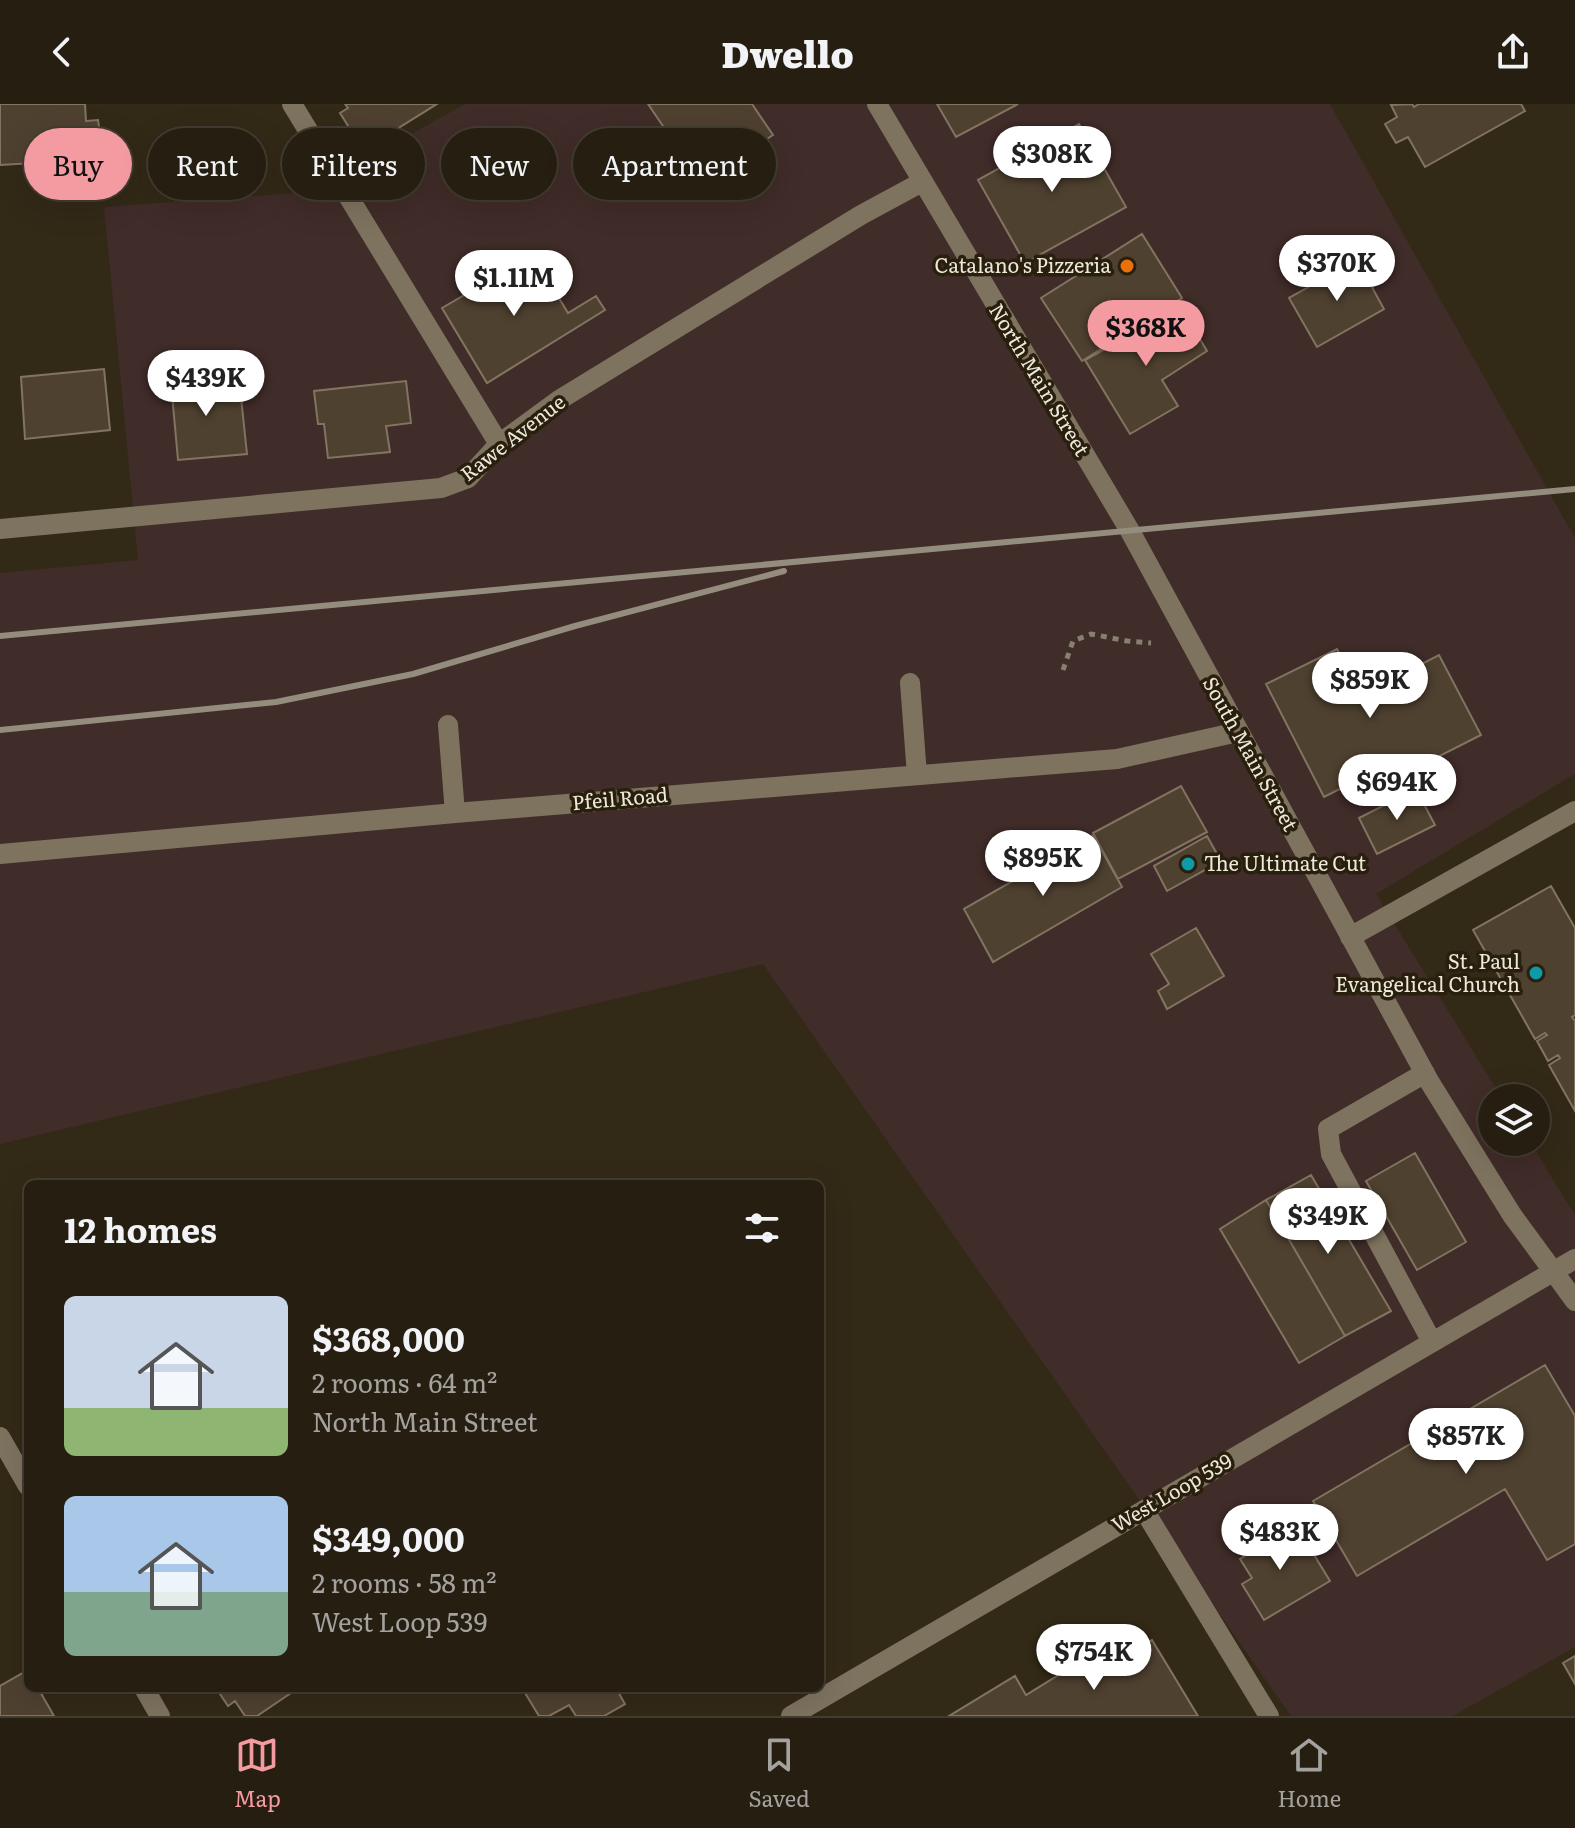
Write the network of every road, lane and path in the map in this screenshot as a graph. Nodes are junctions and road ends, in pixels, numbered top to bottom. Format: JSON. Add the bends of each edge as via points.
{"nodes":[{"id":1,"x":292,"y":104,"type":"edge"},
{"id":2,"x":877,"y":104,"type":"edge"},
{"id":3,"x":922,"y":182,"type":"junction"},
{"id":4,"x":499,"y":444,"type":"junction"},
{"id":5,"x":0,"y":529,"type":"edge"},
{"id":6,"x":1130,"y":531,"type":"joint"},
{"id":7,"x":1151,"y":643,"type":"dead end"},
{"id":8,"x":1063,"y":670,"type":"dead end"},
{"id":9,"x":910,"y":683,"type":"dead end"},
{"id":10,"x":448,"y":725,"type":"dead end"},
{"id":11,"x":1238,"y":732,"type":"junction"},
{"id":12,"x":917,"y":775,"type":"junction"},
{"id":13,"x":1575,"y":811,"type":"edge"},
{"id":14,"x":455,"y":813,"type":"junction"},
{"id":15,"x":0,"y":854,"type":"edge"},
{"id":16,"x":1350,"y":937,"type":"junction"},
{"id":17,"x":1425,"y":1073,"type":"junction"},
{"id":18,"x":1575,"y":1259,"type":"edge"},
{"id":19,"x":1554,"y":1271,"type":"junction"},
{"id":20,"x":1575,"y":1301,"type":"edge"},
{"id":21,"x":1432,"y":1342,"type":"junction"},
{"id":22,"x":0,"y":1437,"type":"edge"},
{"id":23,"x":24,"y":1479,"type":"edge"},
{"id":24,"x":1144,"y":1510,"type":"junction"},
{"id":25,"x":146,"y":1692,"type":"edge"},
{"id":26,"x":160,"y":1716,"type":"edge"},
{"id":27,"x":791,"y":1716,"type":"edge"},
{"id":28,"x":1269,"y":1716,"type":"edge"}],
"edges":[{"from":1,"to":4,"type":"street"},
{"from":2,"to":3,"type":"street","name":"North Main Street"},
{"from":3,"to":4,"type":"street","name":"Rawe Avenue","via":[[559,400]]},
{"from":3,"to":6,"type":"street","name":"North Main Street"},
{"from":4,"to":5,"type":"street","name":"Rawe Avenue","via":[[468,478],[441,488]]},
{"from":6,"to":11,"type":"street","name":"South Main Street"},
{"from":7,"to":8,"type":"path","via":[[1091,634],[1073,641]]},
{"from":9,"to":12,"type":"street"},
{"from":10,"to":14,"type":"street"},
{"from":11,"to":12,"type":"street","name":"Pfeil Road","via":[[1117,759]]},
{"from":11,"to":16,"type":"street","name":"South Main Street"},
{"from":12,"to":14,"type":"street","name":"Pfeil Road"},
{"from":13,"to":16,"type":"street"},
{"from":14,"to":15,"type":"street","name":"Pfeil Road"},
{"from":16,"to":17,"type":"street","name":"South Main Street"},
{"from":17,"to":19,"type":"street","name":"South Main Street","via":[[1512,1215]]},
{"from":17,"to":21,"type":"street","via":[[1328,1129],[1331,1154]]},
{"from":18,"to":19,"type":"street","name":"West Loop 539"},
{"from":19,"to":20,"type":"street","name":"South Main Street"},
{"from":19,"to":21,"type":"street","name":"West Loop 539"},
{"from":21,"to":24,"type":"street","name":"West Loop 539"},
{"from":22,"to":23,"type":"street"},
{"from":24,"to":27,"type":"street","name":"West Loop 539"},
{"from":24,"to":28,"type":"street"},
{"from":25,"to":26,"type":"street"}]}
